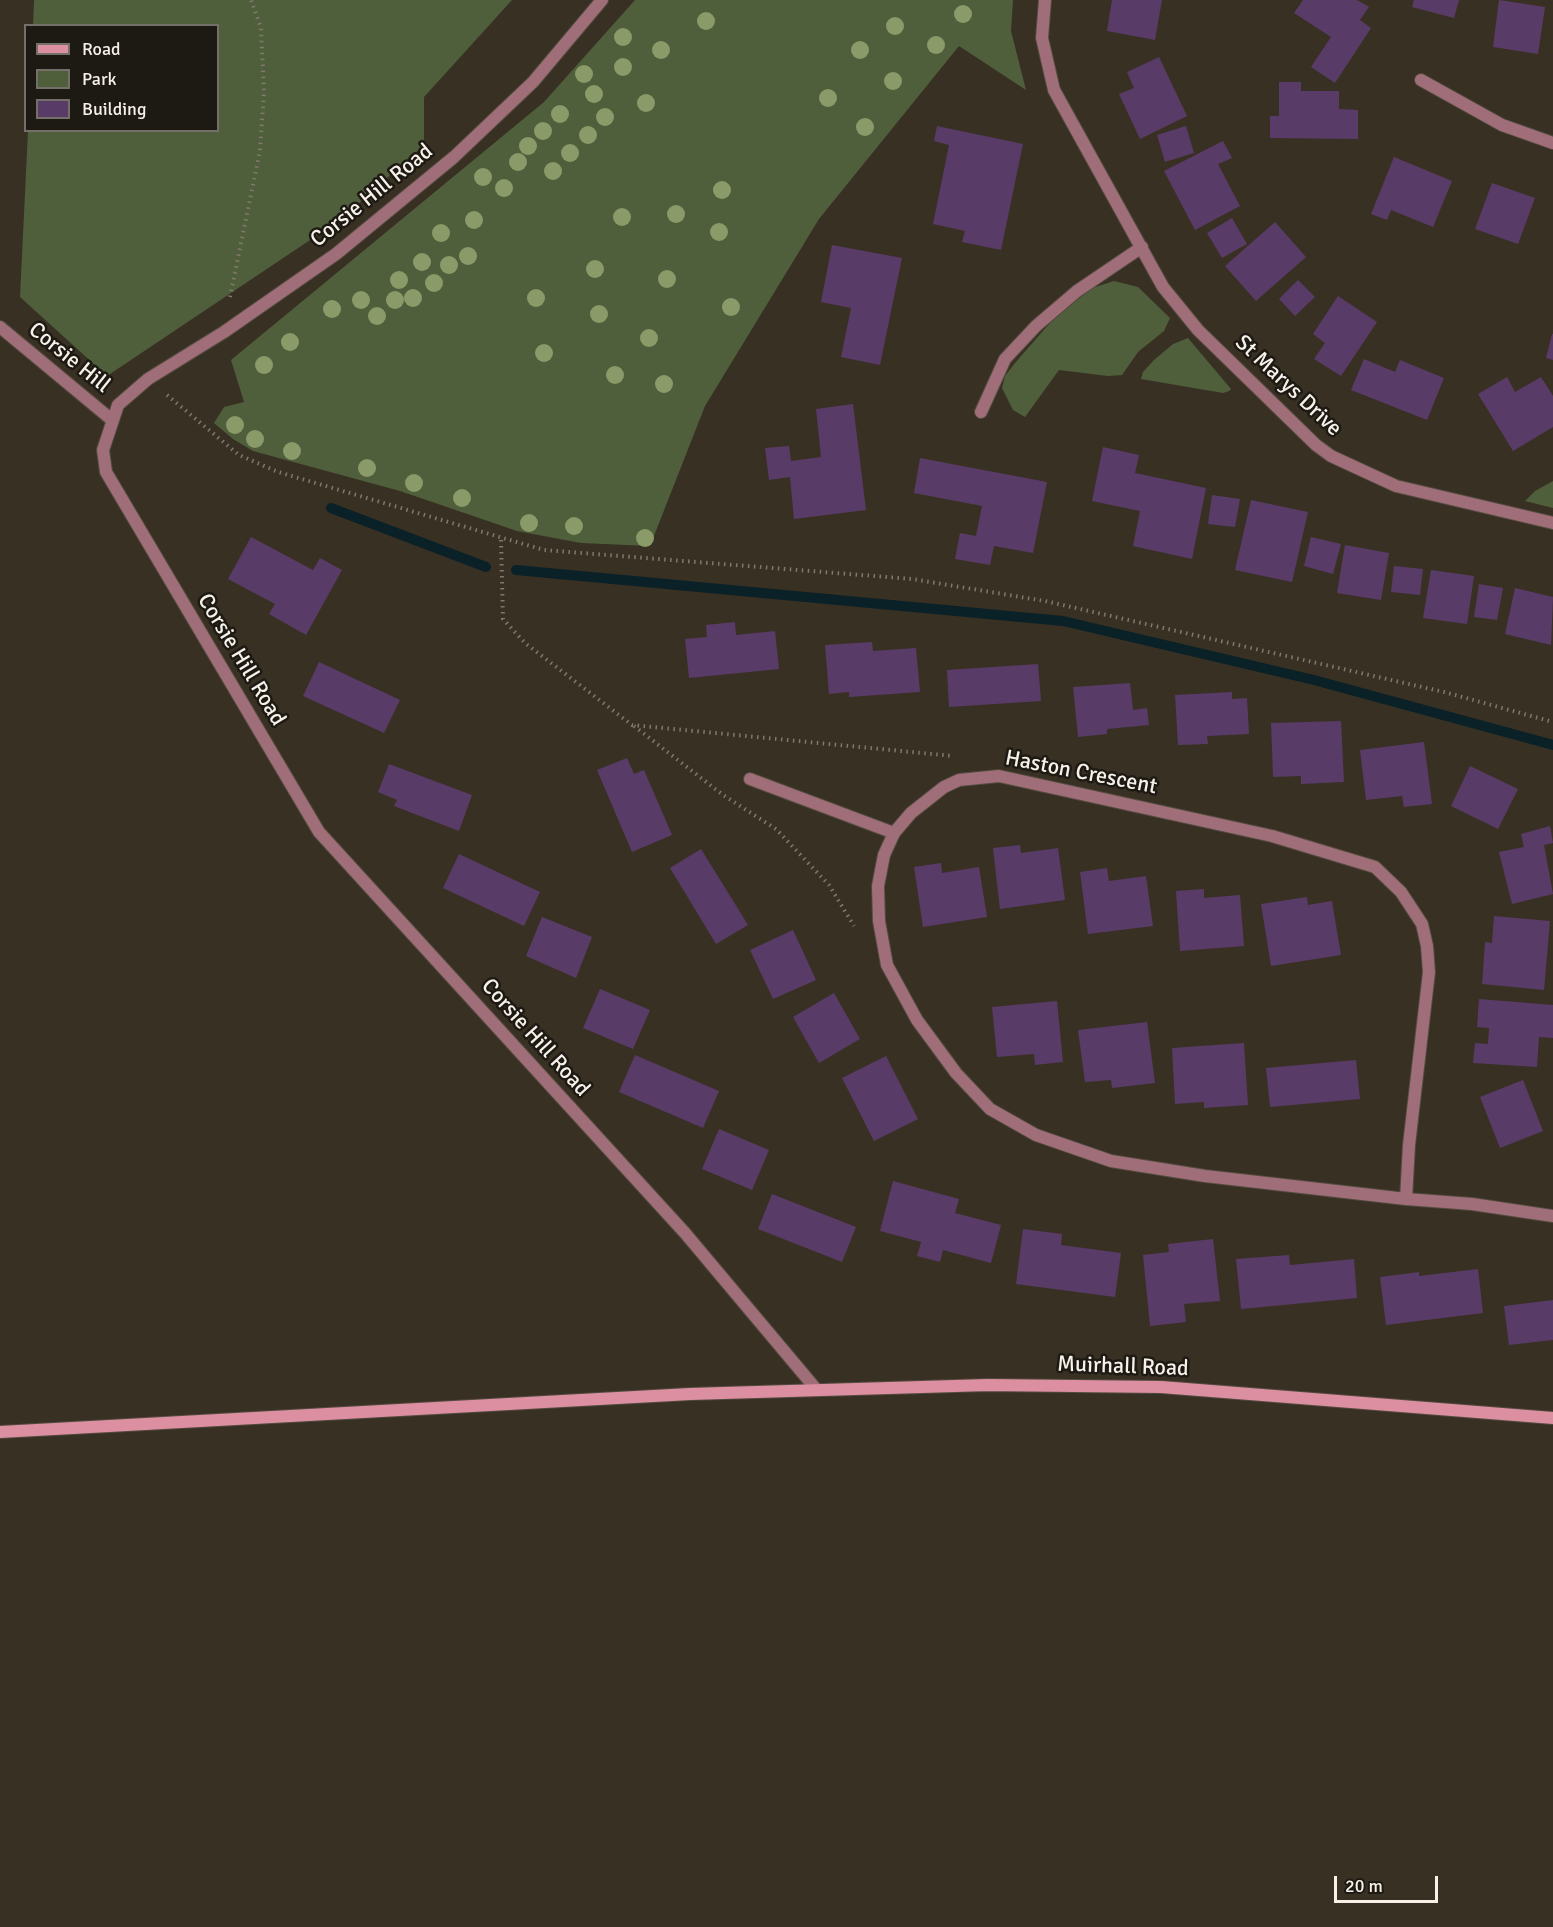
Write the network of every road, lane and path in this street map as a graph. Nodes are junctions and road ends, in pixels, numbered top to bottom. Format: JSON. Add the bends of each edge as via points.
{"nodes":[{"id":1,"x":251,"y":0,"type":"edge"},
{"id":2,"x":602,"y":0,"type":"edge"},
{"id":3,"x":1045,"y":0,"type":"edge"},
{"id":4,"x":1421,"y":80,"type":"dead end"},
{"id":5,"x":1553,"y":143,"type":"edge"},
{"id":6,"x":1142,"y":247,"type":"junction"},
{"id":7,"x":0,"y":327,"type":"edge"},
{"id":8,"x":224,"y":332,"type":"junction"},
{"id":9,"x":148,"y":379,"type":"junction"},
{"id":10,"x":981,"y":412,"type":"dead end"},
{"id":11,"x":112,"y":420,"type":"junction"},
{"id":12,"x":1553,"y":523,"type":"edge"},
{"id":13,"x":501,"y":540,"type":"junction"},
{"id":14,"x":1553,"y":722,"type":"edge"},
{"id":15,"x":633,"y":725,"type":"junction"},
{"id":16,"x":955,"y":756,"type":"dead end"},
{"id":17,"x":750,"y":779,"type":"dead end"},
{"id":18,"x":894,"y":833,"type":"junction"},
{"id":19,"x":883,"y":951,"type":"junction"},
{"id":20,"x":1406,"y":1199,"type":"junction"},
{"id":21,"x":1553,"y":1216,"type":"edge"},
{"id":22,"x":816,"y":1389,"type":"junction"},
{"id":23,"x":1553,"y":1418,"type":"edge"},
{"id":24,"x":0,"y":1432,"type":"edge"}],
"edges":[{"from":1,"to":8,"type":"path","via":[[261,28],[264,91],[260,151]]},
{"from":2,"to":8,"type":"street","name":"Corsie Hill Road","via":[[532,82],[454,157],[336,254]]},
{"from":3,"to":6,"type":"street","name":"St Marys Drive","via":[[1042,38],[1054,90]]},
{"from":4,"to":5,"type":"street","via":[[1502,125]]},
{"from":6,"to":10,"type":"street","via":[[1077,291],[1035,326],[1005,359]]},
{"from":6,"to":12,"type":"street","name":"St Marys Drive","via":[[1163,287],[1198,330],[1331,456],[1396,486]]},
{"from":7,"to":11,"type":"street","name":"Corsie Hill"},
{"from":8,"to":9,"type":"street","name":"Corsie Hill Road"},
{"from":9,"to":11,"type":"street","name":"Corsie Hill Road","via":[[118,405]]},
{"from":9,"to":13,"type":"path","via":[[239,455],[278,472]]},
{"from":11,"to":22,"type":"street","name":"Corsie Hill Road","via":[[103,450],[106,472],[320,832],[685,1233]]},
{"from":13,"to":14,"type":"path","via":[[544,550],[912,579],[1045,601],[1443,692]]},
{"from":13,"to":15,"type":"path","via":[[503,619],[525,643]]},
{"from":15,"to":16,"type":"path"},
{"from":15,"to":19,"type":"path","via":[[723,795],[776,829],[829,885],[865,945]]},
{"from":17,"to":18,"type":"street"},
{"from":18,"to":19,"type":"street","name":"Haston Crescent","via":[[884,855],[878,886]]},
{"from":18,"to":20,"type":"street","name":"Haston Crescent","via":[[911,813],[944,787],[959,780],[999,776],[1272,836],[1375,867],[1401,892],[1422,924],[1427,946],[1429,972]]},
{"from":19,"to":20,"type":"street","name":"Haston Crescent","via":[[917,1020],[956,1073],[990,1109],[1036,1135],[1111,1161]]},
{"from":20,"to":21,"type":"street","name":"Haston Crescent"},
{"from":22,"to":23,"type":"street","name":"Muirhall Road","via":[[988,1385],[1161,1387]]},
{"from":22,"to":24,"type":"street","name":"Muirhall Road"}]}
